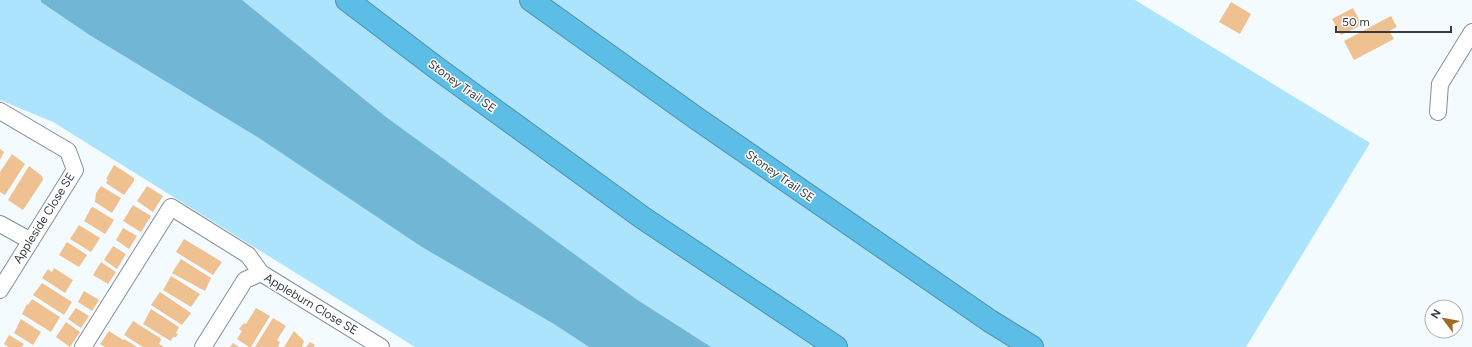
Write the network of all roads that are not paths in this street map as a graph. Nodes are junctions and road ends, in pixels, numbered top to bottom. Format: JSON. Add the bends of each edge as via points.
{"nodes":[{"id":1,"x":347,"y":0,"type":"edge"},
{"id":2,"x":531,"y":0,"type":"edge"},
{"id":3,"x":1472,"y":32,"type":"edge"},
{"id":4,"x":0,"y":111,"type":"edge"},
{"id":5,"x":1438,"y":112,"type":"dead end"},
{"id":6,"x":0,"y":224,"type":"edge"},
{"id":7,"x":31,"y":241,"type":"junction"},
{"id":8,"x":261,"y":273,"type":"junction"},
{"id":9,"x":0,"y":290,"type":"edge"},
{"id":10,"x":83,"y":347,"type":"edge"},
{"id":11,"x":203,"y":347,"type":"edge"},
{"id":12,"x":381,"y":347,"type":"edge"},
{"id":13,"x":836,"y":347,"type":"edge"},
{"id":14,"x":1032,"y":347,"type":"edge"}],
"edges":[{"from":1,"to":13,"type":"highway","name":"Stoney Trail SE","via":[[643,218]]},
{"from":2,"to":14,"type":"highway","name":"Stoney Trail SE","via":[[716,132],[990,321]]},
{"from":3,"to":5,"type":"street","via":[[1440,84]]},
{"from":4,"to":7,"type":"street","name":"Appleside Close SE","via":[[68,151],[75,170]]},
{"from":6,"to":7,"type":"street"},
{"from":7,"to":9,"type":"street","name":"Appleside Close SE"},
{"from":8,"to":10,"type":"street","via":[[248,255],[171,207]]},
{"from":8,"to":11,"type":"street","name":"Appleburn Close SE","via":[[245,280]]},
{"from":8,"to":12,"type":"street","name":"Appleburn Close SE"}]}
